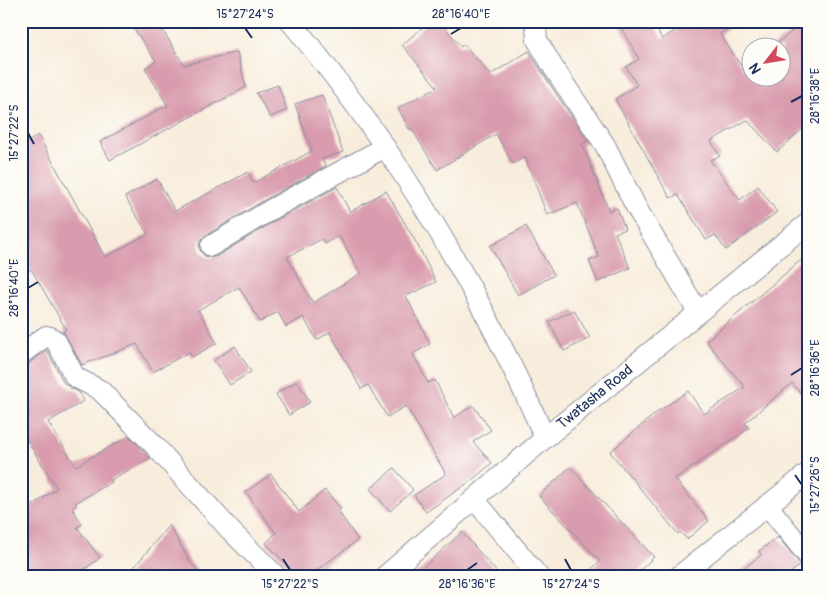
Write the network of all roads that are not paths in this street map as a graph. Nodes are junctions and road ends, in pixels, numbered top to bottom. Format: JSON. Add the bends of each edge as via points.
{"nodes":[{"id":1,"x":290,"y":21,"type":"edge"},
{"id":2,"x":540,"y":21,"type":"edge"},
{"id":3,"x":385,"y":147,"type":"junction"},
{"id":4,"x":808,"y":223,"type":"edge"},
{"id":5,"x":211,"y":246,"type":"dead end"},
{"id":6,"x":698,"y":312,"type":"junction"},
{"id":7,"x":21,"y":354,"type":"edge"},
{"id":8,"x":545,"y":438,"type":"junction"},
{"id":9,"x":808,"y":473,"type":"edge"},
{"id":10,"x":475,"y":500,"type":"junction"},
{"id":11,"x":767,"y":505,"type":"junction"},
{"id":12,"x":808,"y":556,"type":"edge"},
{"id":13,"x":276,"y":576,"type":"edge"},
{"id":14,"x":385,"y":576,"type":"edge"},
{"id":15,"x":538,"y":576,"type":"edge"},
{"id":16,"x":679,"y":576,"type":"edge"}],
"edges":[{"from":1,"to":3,"type":"street","via":[[328,67]]},
{"from":2,"to":6,"type":"street","via":[[536,27],[537,40],[605,145],[636,207]]},
{"from":3,"to":5,"type":"street"},
{"from":3,"to":8,"type":"street","via":[[447,243],[518,375]]},
{"from":4,"to":6,"type":"street","name":"Twatasha Road"},
{"from":6,"to":8,"type":"street","name":"Twatasha Road"},
{"from":7,"to":13,"type":"street","via":[[46,336],[56,342],[75,377],[100,390]]},
{"from":8,"to":10,"type":"street","name":"Twatasha Road"},
{"from":9,"to":11,"type":"street"},
{"from":10,"to":14,"type":"street","name":"Twatasha Road"},
{"from":10,"to":15,"type":"street"},
{"from":11,"to":12,"type":"street"},
{"from":11,"to":16,"type":"street"}]}
